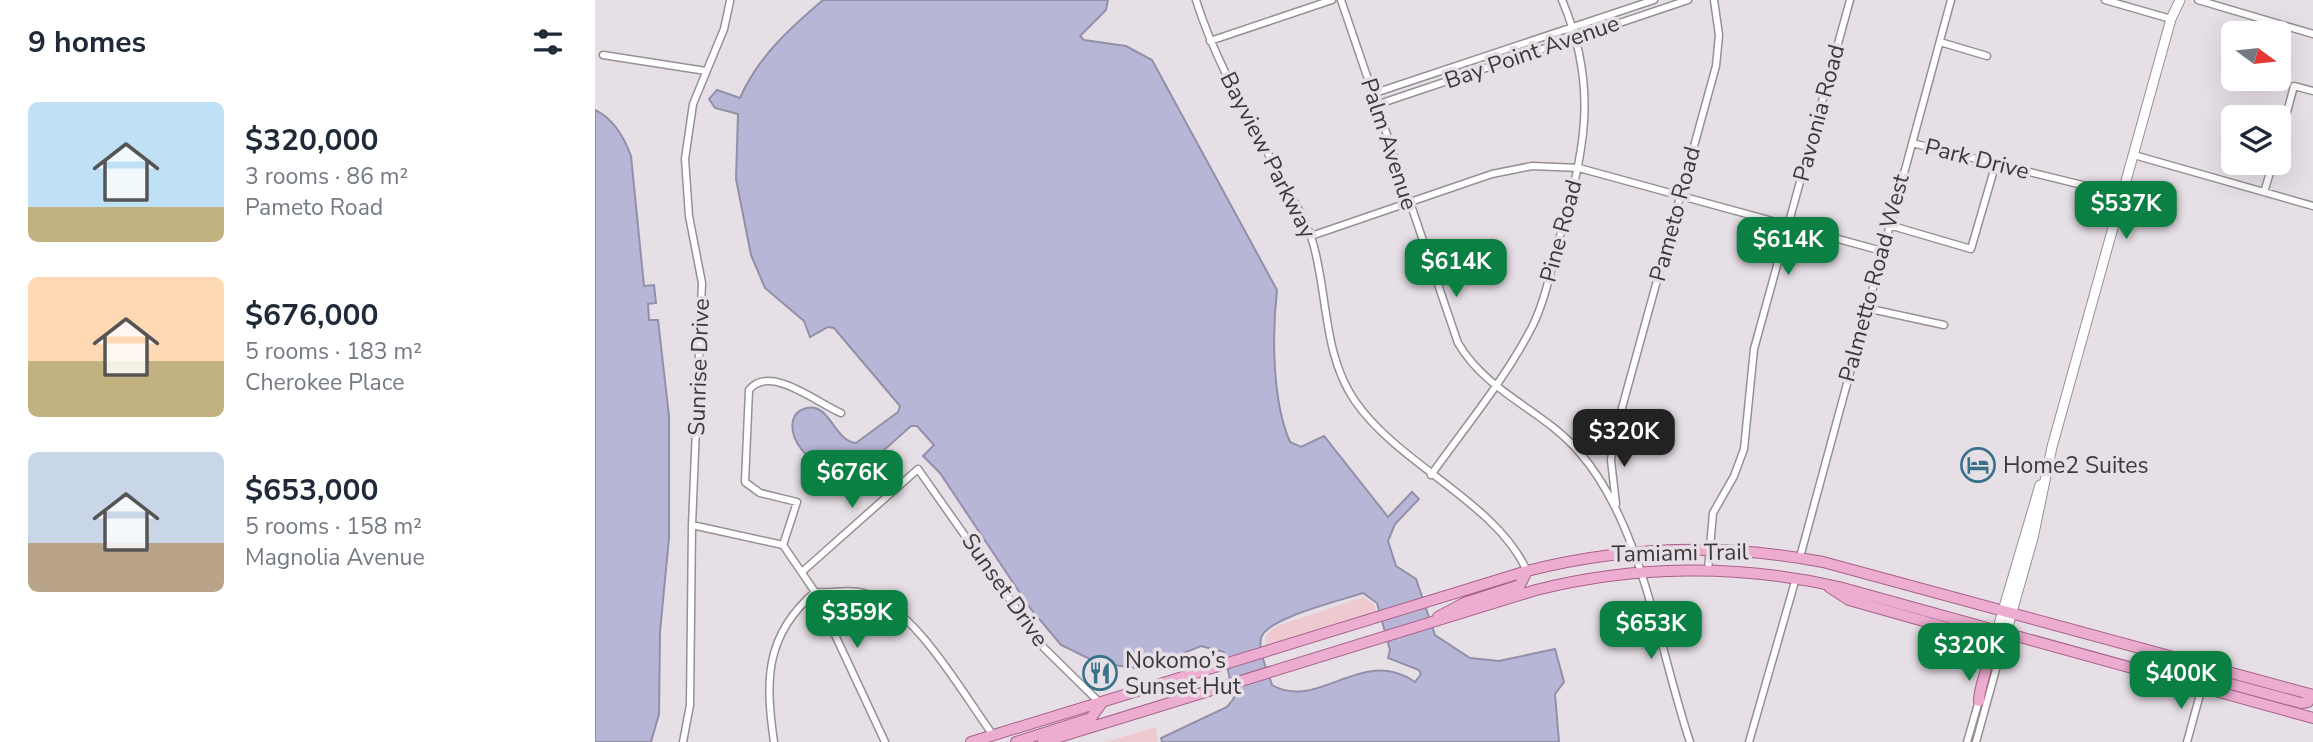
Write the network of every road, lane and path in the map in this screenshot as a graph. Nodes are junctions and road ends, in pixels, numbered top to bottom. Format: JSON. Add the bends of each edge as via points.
{"nodes":[{"id":1,"x":729,"y":0,"type":"edge"},
{"id":2,"x":1196,"y":0,"type":"edge"},
{"id":3,"x":1332,"y":0,"type":"edge"},
{"id":4,"x":1341,"y":0,"type":"edge"},
{"id":5,"x":1562,"y":0,"type":"edge"},
{"id":6,"x":1654,"y":0,"type":"edge"},
{"id":7,"x":1688,"y":0,"type":"edge"},
{"id":8,"x":1714,"y":0,"type":"edge"},
{"id":9,"x":1850,"y":0,"type":"edge"},
{"id":10,"x":1951,"y":0,"type":"edge"},
{"id":11,"x":2105,"y":0,"type":"edge"},
{"id":12,"x":2180,"y":0,"type":"edge"},
{"id":13,"x":2198,"y":0,"type":"edge"},
{"id":14,"x":2171,"y":19,"type":"junction"},
{"id":15,"x":1573,"y":27,"type":"junction"},
{"id":16,"x":2313,"y":34,"type":"edge"},
{"id":17,"x":1577,"y":36,"type":"junction"},
{"id":18,"x":1210,"y":41,"type":"junction"},
{"id":19,"x":1940,"y":42,"type":"junction"},
{"id":20,"x":603,"y":55,"type":"dead end"},
{"id":21,"x":1987,"y":56,"type":"dead end"},
{"id":22,"x":706,"y":72,"type":"junction"},
{"id":23,"x":2313,"y":91,"type":"edge"},
{"id":24,"x":1372,"y":94,"type":"junction"},
{"id":25,"x":1376,"y":105,"type":"junction"},
{"id":26,"x":2289,"y":105,"type":"edge"},
{"id":27,"x":1912,"y":143,"type":"junction"},
{"id":28,"x":2134,"y":155,"type":"junction"},
{"id":29,"x":1996,"y":163,"type":"junction"},
{"id":30,"x":1579,"y":168,"type":"junction"},
{"id":31,"x":2269,"y":175,"type":"edge"},
{"id":32,"x":2264,"y":192,"type":"junction"},
{"id":33,"x":2123,"y":195,"type":"junction"},
{"id":34,"x":1680,"y":196,"type":"junction"},
{"id":35,"x":1408,"y":202,"type":"junction"},
{"id":36,"x":2313,"y":206,"type":"edge"},
{"id":37,"x":1789,"y":225,"type":"junction"},
{"id":38,"x":1889,"y":225,"type":"junction"},
{"id":39,"x":1311,"y":236,"type":"junction"},
{"id":40,"x":1882,"y":251,"type":"junction"},
{"id":41,"x":1866,"y":308,"type":"junction"},
{"id":42,"x":1944,"y":325,"type":"dead end"},
{"id":43,"x":1495,"y":387,"type":"junction"},
{"id":44,"x":841,"y":413,"type":"dead end"},
{"id":45,"x":1617,"y":426,"type":"junction"},
{"id":46,"x":1570,"y":442,"type":"junction"},
{"id":47,"x":1431,"y":475,"type":"junction"},
{"id":48,"x":1616,"y":510,"type":"junction"},
{"id":49,"x":692,"y":525,"type":"junction"},
{"id":50,"x":783,"y":545,"type":"junction"},
{"id":51,"x":1709,"y":548,"type":"junction"},
{"id":52,"x":1633,"y":551,"type":"junction"},
{"id":53,"x":1800,"y":557,"type":"junction"},
{"id":54,"x":1708,"y":570,"type":"junction"},
{"id":55,"x":803,"y":571,"type":"junction"},
{"id":56,"x":1527,"y":571,"type":"junction"},
{"id":57,"x":1639,"y":571,"type":"junction"},
{"id":58,"x":1796,"y":578,"type":"junction"},
{"id":59,"x":1823,"y":583,"type":"junction"},
{"id":60,"x":815,"y":593,"type":"junction"},
{"id":61,"x":2007,"y":611,"type":"junction"},
{"id":62,"x":1432,"y":621,"type":"junction"},
{"id":63,"x":2001,"y":632,"type":"junction"},
{"id":64,"x":2202,"y":687,"type":"junction"},
{"id":65,"x":2312,"y":692,"type":"edge"},
{"id":66,"x":1979,"y":701,"type":"junction"},
{"id":67,"x":1101,"y":704,"type":"junction"},
{"id":68,"x":2313,"y":718,"type":"edge"},
{"id":69,"x":993,"y":735,"type":"junction"},
{"id":70,"x":683,"y":742,"type":"edge"},
{"id":71,"x":774,"y":742,"type":"edge"},
{"id":72,"x":885,"y":742,"type":"edge"},
{"id":73,"x":971,"y":742,"type":"edge"},
{"id":74,"x":1016,"y":742,"type":"edge"},
{"id":75,"x":1043,"y":742,"type":"edge"},
{"id":76,"x":1690,"y":742,"type":"edge"},
{"id":77,"x":1749,"y":742,"type":"edge"},
{"id":78,"x":1967,"y":742,"type":"edge"},
{"id":79,"x":1976,"y":742,"type":"edge"},
{"id":80,"x":2187,"y":742,"type":"edge"}],
"edges":[{"from":1,"to":22,"type":"street","name":"Sunrise Drive","via":[[724,29]]},
{"from":2,"to":18,"type":"street","name":"Bayview Parkway"},
{"from":3,"to":18,"type":"street"},
{"from":4,"to":24,"type":"street","name":"Palm Avenue"},
{"from":5,"to":15,"type":"street","name":"Pine Road"},
{"from":6,"to":15,"type":"street","name":"Bay Point Avenue"},
{"from":7,"to":17,"type":"street","name":"Bay Point Avenue"},
{"from":8,"to":34,"type":"street","name":"Pameto Road","via":[[1718,54]]},
{"from":9,"to":37,"type":"street","name":"Pavonia Road"},
{"from":10,"to":19,"type":"street","name":"Palmetto Road West"},
{"from":11,"to":14,"type":"street"},
{"from":12,"to":14,"type":"street"},
{"from":13,"to":16,"type":"street"},
{"from":14,"to":28,"type":"street"},
{"from":15,"to":17,"type":"street","name":"Pine Road"},
{"from":15,"to":24,"type":"street","name":"Bay Point Avenue"},
{"from":17,"to":25,"type":"street","name":"Bay Point Avenue"},
{"from":17,"to":30,"type":"street","name":"Pine Road","via":[[1587,102]]},
{"from":18,"to":39,"type":"street","name":"Bayview Parkway"},
{"from":19,"to":21,"type":"street"},
{"from":19,"to":27,"type":"street","name":"Palmetto Road West"},
{"from":20,"to":22,"type":"street"},
{"from":22,"to":49,"type":"street","name":"Sunrise Drive","via":[[693,104],[685,159],[689,216],[702,283]]},
{"from":23,"to":26,"type":"street","via":[[2294,86]]},
{"from":24,"to":25,"type":"street","name":"Palm Avenue"},
{"from":25,"to":35,"type":"street","name":"Palm Avenue"},
{"from":27,"to":29,"type":"street","name":"Park Drive"},
{"from":27,"to":38,"type":"street","name":"Palmetto Road West"},
{"from":28,"to":32,"type":"street"},
{"from":28,"to":33,"type":"street"},
{"from":29,"to":33,"type":"street","name":"Park Drive"},
{"from":29,"to":38,"type":"street","via":[[1971,249]]},
{"from":30,"to":34,"type":"street"},
{"from":30,"to":35,"type":"street","via":[[1515,168]]},
{"from":30,"to":43,"type":"street","name":"Pine Road","via":[[1534,322]]},
{"from":31,"to":32,"type":"street"},
{"from":32,"to":36,"type":"street"},
{"from":33,"to":61,"type":"street","via":[[2045,473],[2033,538]]},
{"from":34,"to":37,"type":"street"},
{"from":34,"to":45,"type":"street","name":"Pameto Road"},
{"from":35,"to":39,"type":"street"},
{"from":35,"to":43,"type":"street","name":"Palm Avenue","via":[[1458,343],[1476,370]]},
{"from":37,"to":40,"type":"street"},
{"from":37,"to":51,"type":"street","name":"Pavonia Road","via":[[1751,363],[1744,449],[1713,513]]},
{"from":38,"to":40,"type":"street","name":"Palmetto Road West"},
{"from":39,"to":47,"type":"street","name":"Bayview Parkway","via":[[1343,380],[1369,418]]},
{"from":40,"to":41,"type":"street","name":"Palmetto Road West"},
{"from":41,"to":42,"type":"street"},
{"from":41,"to":53,"type":"street","name":"Palmetto Road West"},
{"from":43,"to":46,"type":"street","name":"Palm Avenue"},
{"from":43,"to":47,"type":"street","name":"Pine Road"},
{"from":44,"to":50,"type":"street","via":[[796,388],[764,382],[749,390],[745,482],[760,493],[797,502]]},
{"from":45,"to":46,"type":"street","via":[[1604,440],[1586,445]]},
{"from":45,"to":48,"type":"street","name":"Pameto Road","via":[[1611,460]]},
{"from":46,"to":48,"type":"street","name":"Palm Avenue","via":[[1598,476]]},
{"from":47,"to":56,"type":"street","name":"Bayview Parkway","via":[[1504,534]]},
{"from":48,"to":52,"type":"street","name":"Palm Avenue"},
{"from":49,"to":50,"type":"street"},
{"from":49,"to":70,"type":"street","name":"Sunrise Drive","via":[[689,705]]},
{"from":50,"to":55,"type":"street"},
{"from":51,"to":52,"type":"main road","name":"Tamiami Trail"},
{"from":51,"to":53,"type":"main road","name":"Tamiami Trail"},
{"from":51,"to":54,"type":"street","name":"Pavonia Road"},
{"from":52,"to":56,"type":"main road","name":"Tamiami Trail"},
{"from":52,"to":57,"type":"street","name":"Palm Avenue"},
{"from":53,"to":61,"type":"main road","name":"Tamiami Trail"},
{"from":54,"to":57,"type":"main road","name":"Tamiami Trail"},
{"from":54,"to":58,"type":"main road","name":"Tamiami Trail"},
{"from":55,"to":60,"type":"street"},
{"from":55,"to":67,"type":"street","name":"Sunset Drive","via":[[918,469],[1040,642]]},
{"from":56,"to":62,"type":"main road","via":[[1520,585],[1456,606]]},
{"from":56,"to":67,"type":"main road","name":"Tamiami Trail"},
{"from":57,"to":62,"type":"main road","name":"Tamiami Trail","via":[[1559,584]]},
{"from":57,"to":76,"type":"street","name":"Palm Avenue"},
{"from":58,"to":59,"type":"main road","name":"Tamiami Trail"},
{"from":58,"to":77,"type":"street"},
{"from":59,"to":63,"type":"main road","name":"Tamiami Trail"},
{"from":59,"to":66,"type":"main road","via":[[1849,600],[1980,637],[1989,656]]},
{"from":60,"to":69,"type":"street","via":[[855,591],[892,606],[932,651]]},
{"from":60,"to":71,"type":"street","via":[[789,619],[773,649]]},
{"from":60,"to":72,"type":"street"},
{"from":61,"to":63,"type":"street"},
{"from":61,"to":65,"type":"main road","name":"Tamiami Trail"},
{"from":62,"to":75,"type":"main road","name":"Tamiami Trail"},
{"from":63,"to":64,"type":"main road","name":"Tamiami Trail"},
{"from":63,"to":66,"type":"street"},
{"from":63,"to":79,"type":"street"},
{"from":64,"to":65,"type":"main road","via":[[2216,680],[2301,704],[2308,702]]},
{"from":64,"to":68,"type":"main road","name":"Tamiami Trail"},
{"from":64,"to":80,"type":"street"},
{"from":66,"to":78,"type":"street"},
{"from":67,"to":69,"type":"main road","name":"Tamiami Trail"},
{"from":67,"to":74,"type":"main road","via":[[1091,718]]},
{"from":69,"to":73,"type":"main road","name":"Tamiami Trail"}]}
